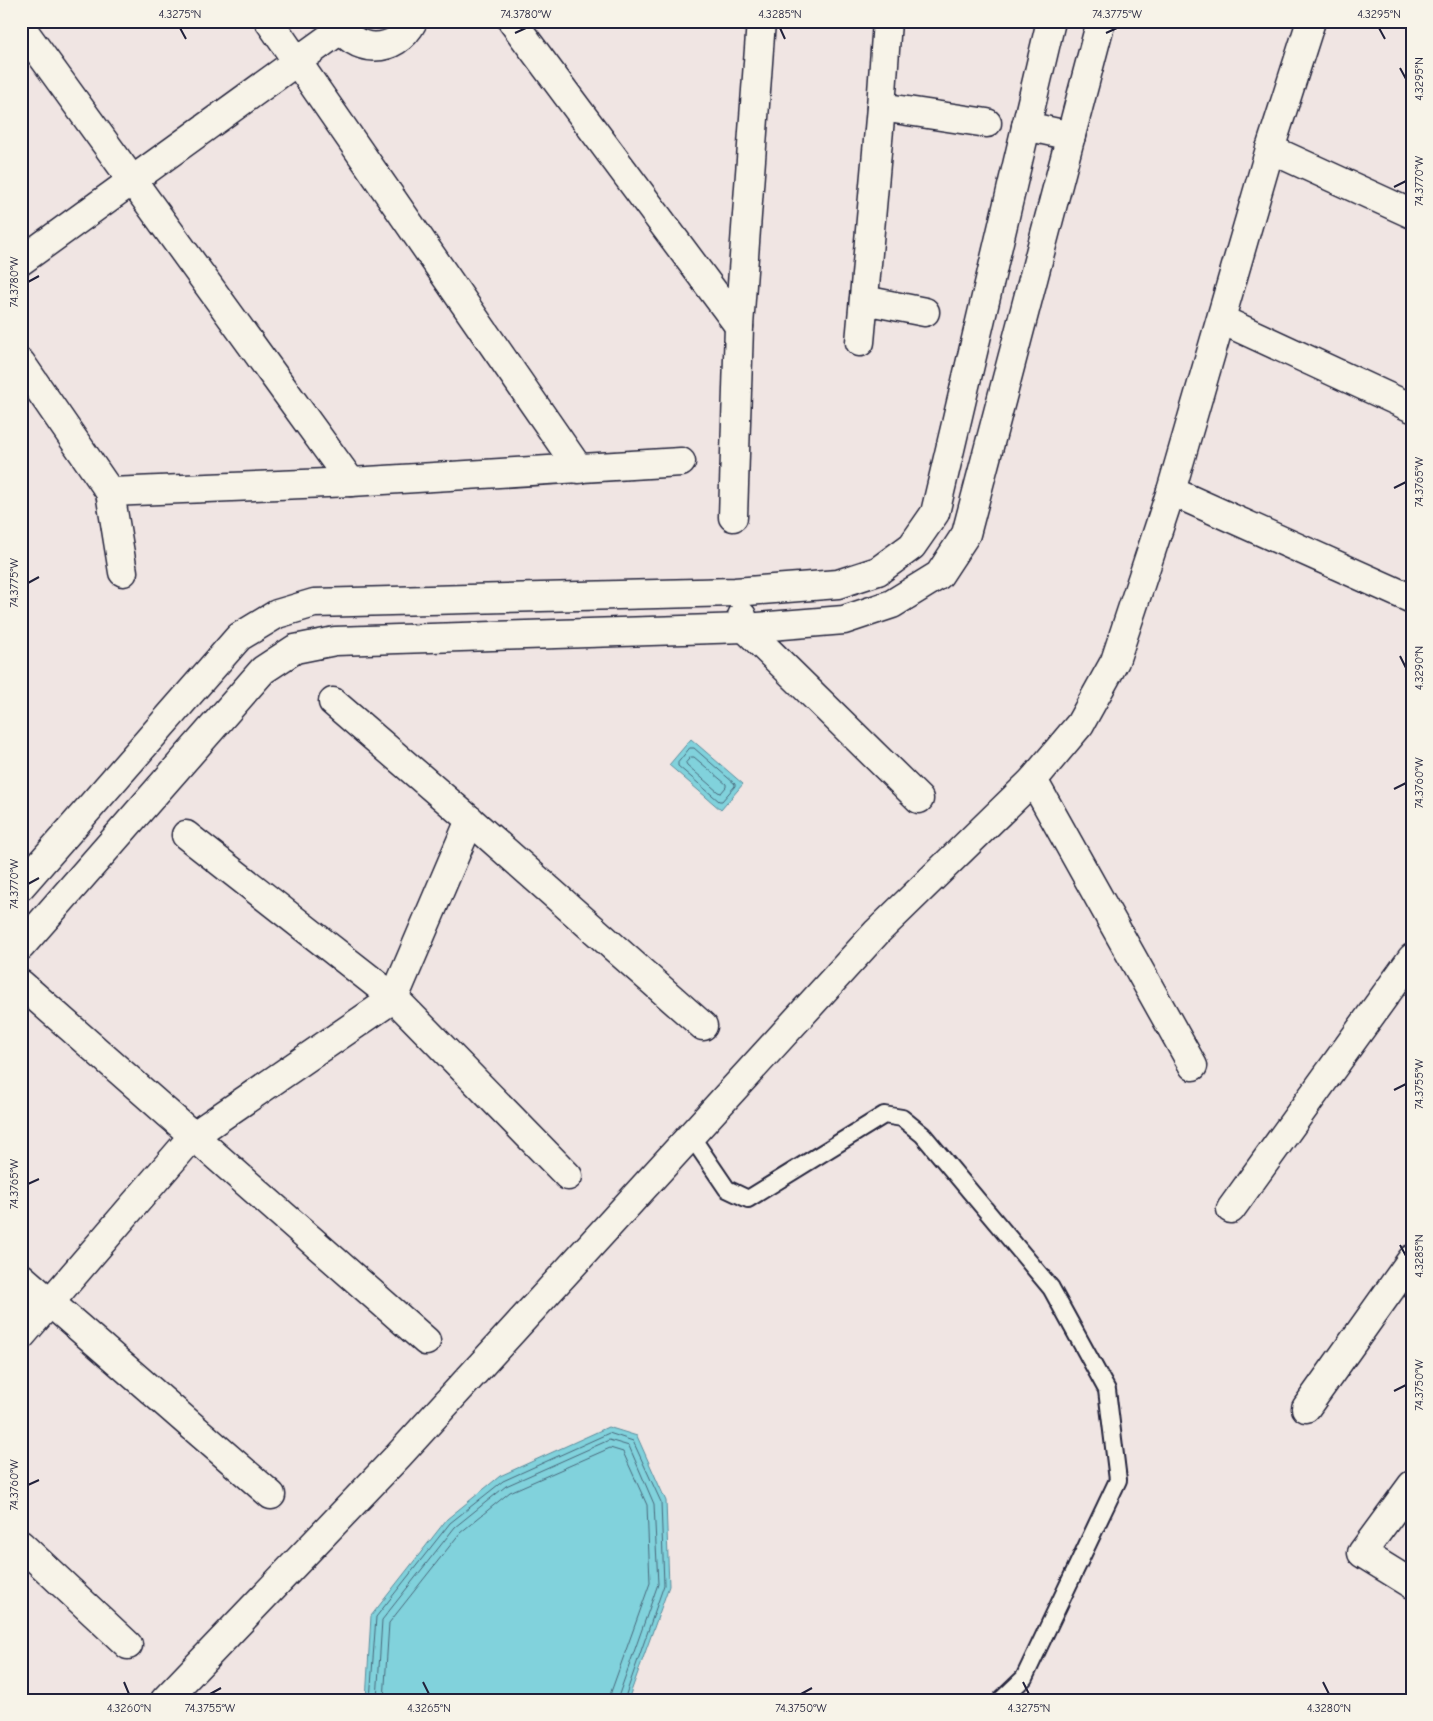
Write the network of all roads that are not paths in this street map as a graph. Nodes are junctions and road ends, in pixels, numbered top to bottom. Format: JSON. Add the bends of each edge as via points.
{"nodes":[{"id":1,"x":269,"y":21,"type":"edge"},
{"id":2,"x":413,"y":21,"type":"edge"},
{"id":3,"x":512,"y":21,"type":"edge"},
{"id":4,"x":887,"y":21,"type":"edge"},
{"id":5,"x":1051,"y":21,"type":"edge"},
{"id":6,"x":1101,"y":21,"type":"edge"},
{"id":7,"x":1311,"y":21,"type":"edge"},
{"id":8,"x":761,"y":22,"type":"edge"},
{"id":9,"x":338,"y":26,"type":"edge"},
{"id":10,"x":21,"y":27,"type":"edge"},
{"id":11,"x":296,"y":61,"type":"junction"},
{"id":12,"x":881,"y":107,"type":"junction"},
{"id":13,"x":987,"y":123,"type":"dead end"},
{"id":14,"x":1026,"y":126,"type":"junction"},
{"id":15,"x":1071,"y":136,"type":"junction"},
{"id":16,"x":1270,"y":149,"type":"junction"},
{"id":17,"x":132,"y":180,"type":"junction"},
{"id":18,"x":1412,"y":214,"type":"edge"},
{"id":19,"x":21,"y":261,"type":"edge"},
{"id":20,"x":864,"y":300,"type":"junction"},
{"id":21,"x":925,"y":312,"type":"dead end"},
{"id":22,"x":1222,"y":320,"type":"junction"},
{"id":23,"x":739,"y":326,"type":"junction"},
{"id":24,"x":860,"y":342,"type":"dead end"},
{"id":25,"x":21,"y":363,"type":"edge"},
{"id":26,"x":1412,"y":408,"type":"edge"},
{"id":27,"x":680,"y":462,"type":"dead end"},
{"id":28,"x":579,"y":469,"type":"junction"},
{"id":29,"x":351,"y":482,"type":"junction"},
{"id":30,"x":1171,"y":491,"type":"junction"},
{"id":31,"x":110,"y":492,"type":"junction"},
{"id":32,"x":935,"y":513,"type":"junction"},
{"id":33,"x":733,"y":517,"type":"dead end"},
{"id":34,"x":966,"y":534,"type":"junction"},
{"id":35,"x":123,"y":572,"type":"dead end"},
{"id":36,"x":735,"y":592,"type":"junction"},
{"id":37,"x":1412,"y":599,"type":"edge"},
{"id":38,"x":745,"y":628,"type":"junction"},
{"id":39,"x":333,"y":702,"type":"dead end"},
{"id":40,"x":114,"y":780,"type":"junction"},
{"id":41,"x":1033,"y":780,"type":"junction"},
{"id":42,"x":919,"y":799,"type":"dead end"},
{"id":43,"x":144,"y":806,"type":"junction"},
{"id":44,"x":470,"y":820,"type":"junction"},
{"id":45,"x":186,"y":835,"type":"dead end"},
{"id":46,"x":21,"y":886,"type":"edge"},
{"id":47,"x":21,"y":946,"type":"edge"},
{"id":48,"x":1412,"y":958,"type":"edge"},
{"id":49,"x":21,"y":984,"type":"edge"},
{"id":50,"x":394,"y":998,"type":"junction"},
{"id":51,"x":703,"y":1026,"type":"dead end"},
{"id":52,"x":1193,"y":1066,"type":"dead end"},
{"id":53,"x":193,"y":1136,"type":"junction"},
{"id":54,"x":691,"y":1136,"type":"junction"},
{"id":55,"x":568,"y":1176,"type":"dead end"},
{"id":56,"x":1231,"y":1208,"type":"dead end"},
{"id":57,"x":1412,"y":1259,"type":"edge"},
{"id":58,"x":21,"y":1276,"type":"edge"},
{"id":59,"x":50,"y":1303,"type":"junction"},
{"id":60,"x":21,"y":1336,"type":"edge"},
{"id":61,"x":426,"y":1341,"type":"dead end"},
{"id":62,"x":1306,"y":1408,"type":"dead end"},
{"id":63,"x":1412,"y":1485,"type":"edge"},
{"id":64,"x":271,"y":1495,"type":"dead end"},
{"id":65,"x":21,"y":1545,"type":"edge"},
{"id":66,"x":1412,"y":1584,"type":"edge"},
{"id":67,"x":128,"y":1645,"type":"dead end"},
{"id":68,"x":165,"y":1700,"type":"edge"},
{"id":69,"x":1001,"y":1700,"type":"edge"}],
"edges":[{"from":1,"to":11,"type":"street"},
{"from":2,"to":9,"type":"street","via":[[400,38],[380,46],[358,44]]},
{"from":3,"to":23,"type":"street"},
{"from":4,"to":12,"type":"street"},
{"from":5,"to":14,"type":"street"},
{"from":6,"to":15,"type":"street"},
{"from":7,"to":16,"type":"street"},
{"from":8,"to":23,"type":"street"},
{"from":9,"to":11,"type":"street"},
{"from":10,"to":17,"type":"street"},
{"from":11,"to":17,"type":"street"},
{"from":11,"to":28,"type":"street"},
{"from":12,"to":13,"type":"street"},
{"from":12,"to":20,"type":"street"},
{"from":14,"to":15,"type":"street"},
{"from":14,"to":32,"type":"street"},
{"from":15,"to":34,"type":"street"},
{"from":16,"to":18,"type":"street"},
{"from":16,"to":22,"type":"street"},
{"from":17,"to":19,"type":"street"},
{"from":17,"to":29,"type":"street"},
{"from":20,"to":21,"type":"street"},
{"from":20,"to":24,"type":"street"},
{"from":22,"to":26,"type":"street"},
{"from":22,"to":30,"type":"street"},
{"from":23,"to":33,"type":"street"},
{"from":25,"to":31,"type":"street"},
{"from":27,"to":28,"type":"street"},
{"from":28,"to":29,"type":"street"},
{"from":29,"to":31,"type":"street"},
{"from":30,"to":37,"type":"street"},
{"from":30,"to":41,"type":"street","via":[[1115,661],[1080,724]]},
{"from":31,"to":35,"type":"street"},
{"from":32,"to":34,"type":"street"},
{"from":32,"to":36,"type":"street","via":[[912,546],[878,571],[838,584]]},
{"from":34,"to":38,"type":"street","via":[[939,575],[892,604],[844,620]]},
{"from":36,"to":38,"type":"street"},
{"from":36,"to":40,"type":"street","via":[[314,603],[277,614],[239,637]]},
{"from":38,"to":42,"type":"street"},
{"from":38,"to":43,"type":"street","via":[[335,641],[295,649],[263,670]]},
{"from":39,"to":44,"type":"street"},
{"from":40,"to":43,"type":"street"},
{"from":40,"to":46,"type":"street"},
{"from":41,"to":52,"type":"street"},
{"from":41,"to":54,"type":"street","via":[[877,932]]},
{"from":43,"to":47,"type":"street"},
{"from":44,"to":50,"type":"street"},
{"from":44,"to":51,"type":"street"},
{"from":45,"to":50,"type":"street"},
{"from":48,"to":56,"type":"street"},
{"from":49,"to":53,"type":"street"},
{"from":50,"to":53,"type":"street"},
{"from":50,"to":55,"type":"street"},
{"from":53,"to":59,"type":"street"},
{"from":53,"to":61,"type":"street"},
{"from":54,"to":68,"type":"street","via":[[392,1462]]},
{"from":54,"to":69,"type":"lane","via":[[727,1189],[748,1200],[884,1115],[902,1118],[923,1135],[1051,1288],[1107,1390],[1118,1480],[1024,1678]]},
{"from":57,"to":62,"type":"street"},
{"from":58,"to":59,"type":"street"},
{"from":59,"to":60,"type":"street"},
{"from":59,"to":64,"type":"street"},
{"from":63,"to":66,"type":"street","via":[[1362,1553]]},
{"from":65,"to":67,"type":"street"}]}
